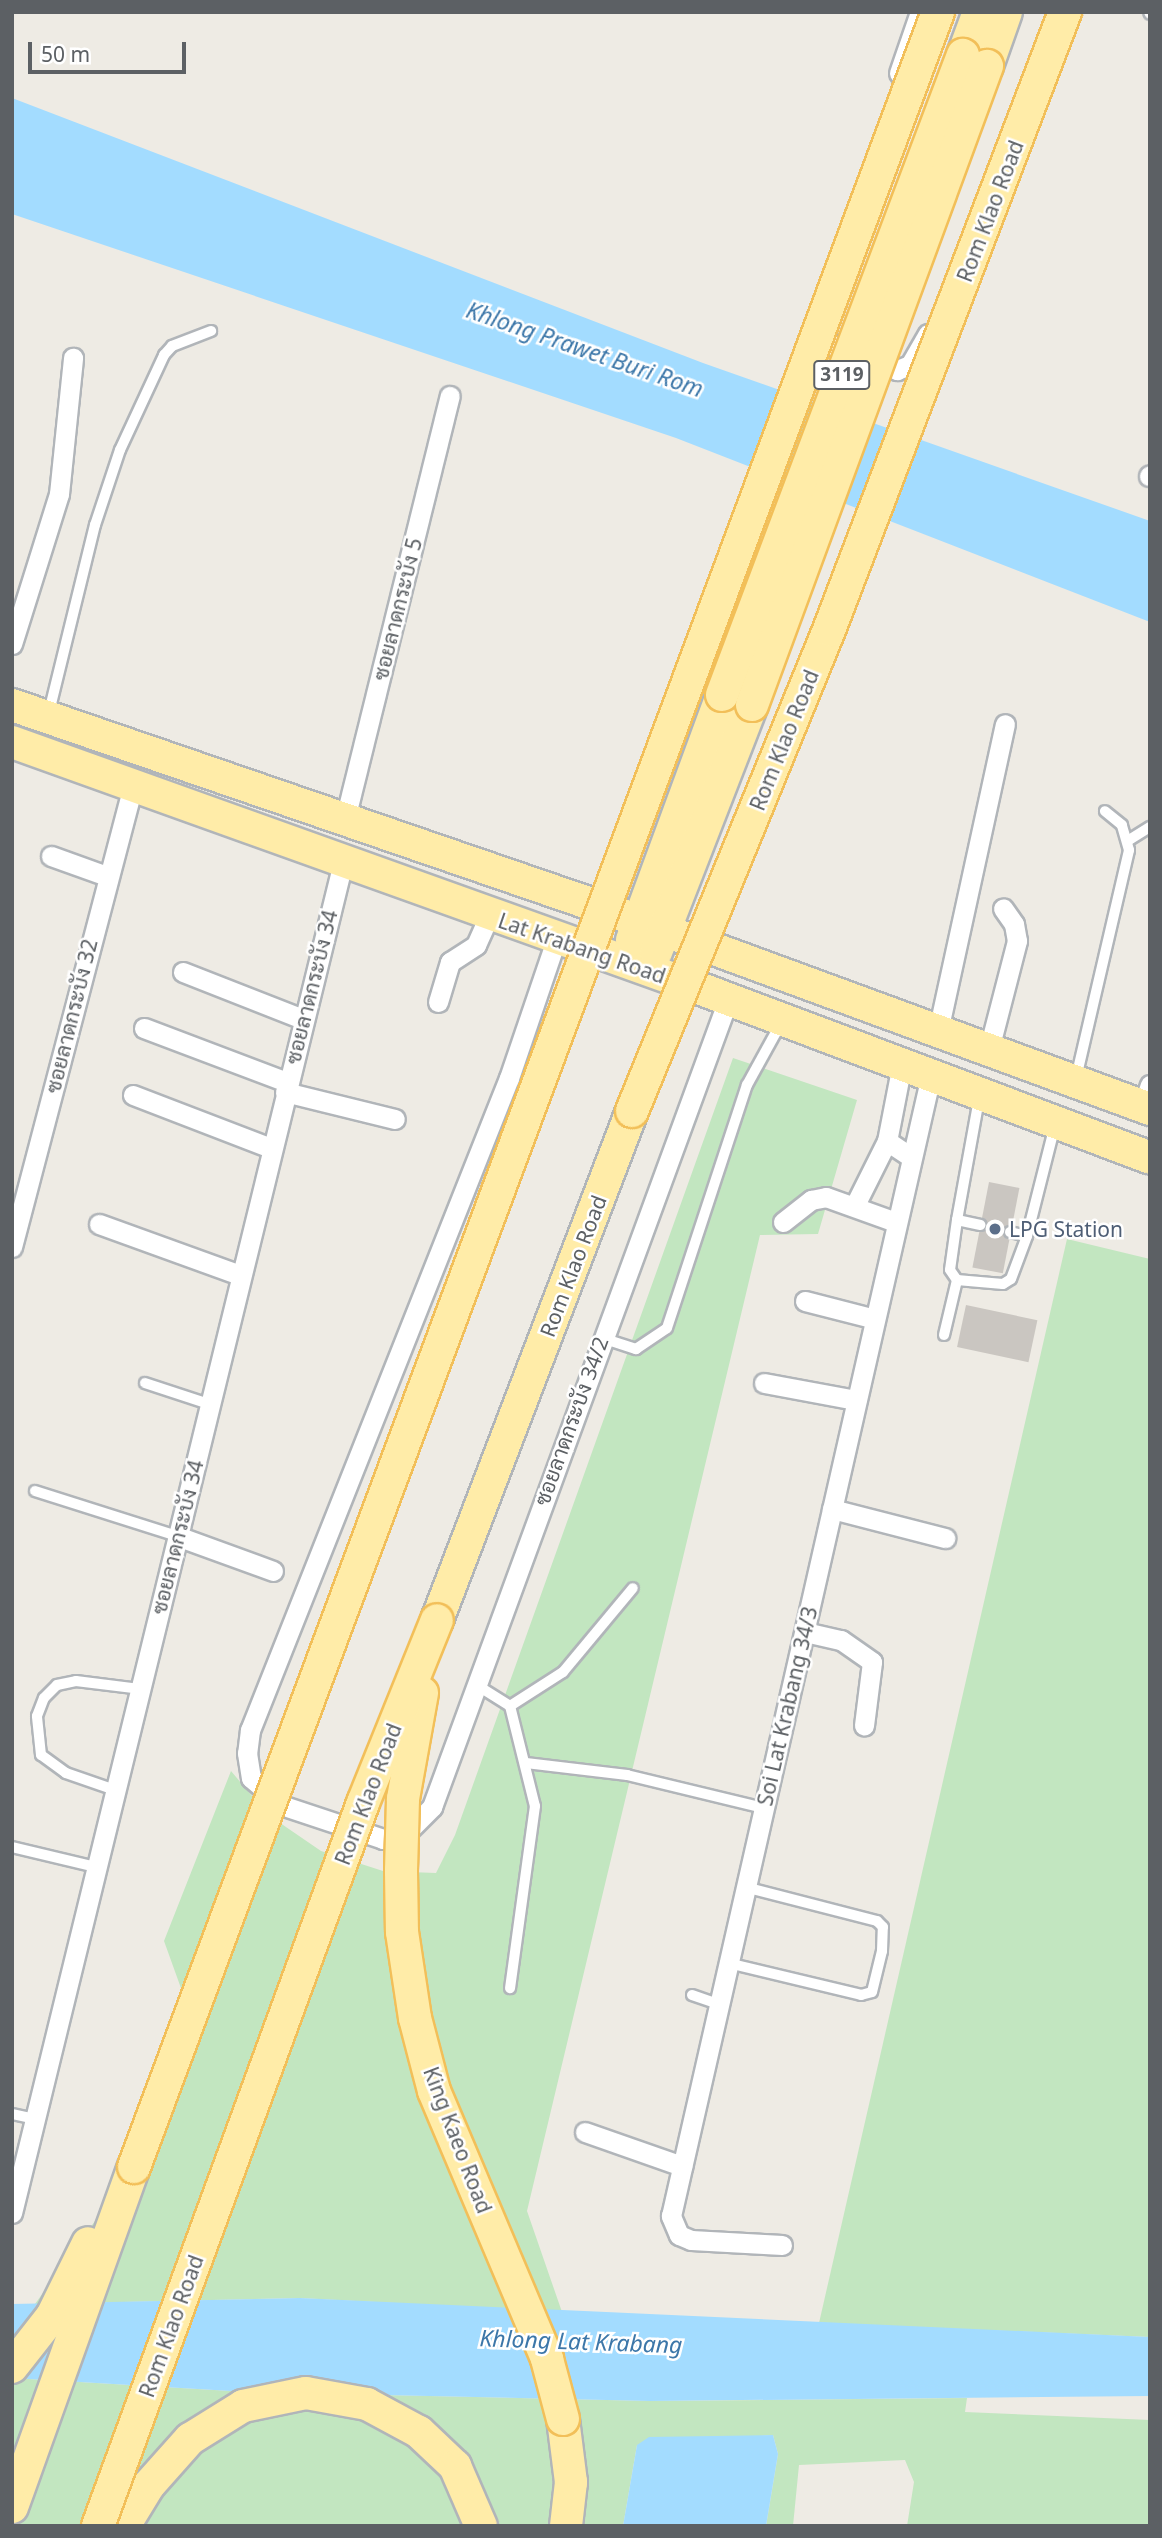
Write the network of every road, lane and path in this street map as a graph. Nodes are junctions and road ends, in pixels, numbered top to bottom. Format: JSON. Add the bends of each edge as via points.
{"nodes":[{"id":1,"x":920,"y":12,"type":"edge"},
{"id":2,"x":938,"y":12,"type":"edge"},
{"id":3,"x":979,"y":12,"type":"edge"},
{"id":4,"x":1006,"y":12,"type":"edge"},
{"id":5,"x":1049,"y":12,"type":"edge"},
{"id":6,"x":1065,"y":12,"type":"edge"},
{"id":7,"x":975,"y":61,"type":"junction"},
{"id":8,"x":211,"y":331,"type":"dead end"},
{"id":9,"x":73,"y":358,"type":"dead end"},
{"id":10,"x":450,"y":396,"type":"dead end"},
{"id":11,"x":12,"y":644,"type":"edge"},
{"id":12,"x":12,"y":705,"type":"edge"},
{"id":13,"x":47,"y":717,"type":"junction"},
{"id":14,"x":1004,"y":724,"type":"dead end"},
{"id":15,"x":12,"y":742,"type":"edge"},
{"id":16,"x":132,"y":786,"type":"junction"},
{"id":17,"x":1105,"y":811,"type":"dead end"},
{"id":18,"x":344,"y":823,"type":"junction"},
{"id":19,"x":1150,"y":827,"type":"edge"},
{"id":20,"x":1129,"y":841,"type":"junction"},
{"id":21,"x":51,"y":856,"type":"dead end"},
{"id":22,"x":343,"y":862,"type":"junction"},
{"id":23,"x":107,"y":876,"type":"junction"},
{"id":24,"x":1003,"y":908,"type":"dead end"},
{"id":25,"x":489,"y":916,"type":"junction"},
{"id":26,"x":651,"y":927,"type":"junction"},
{"id":27,"x":556,"y":940,"type":"junction"},
{"id":28,"x":637,"y":966,"type":"junction"},
{"id":29,"x":183,"y":972,"type":"dead end"},
{"id":30,"x":728,"y":1000,"type":"junction"},
{"id":31,"x":438,"y":1002,"type":"dead end"},
{"id":32,"x":303,"y":1019,"type":"junction"},
{"id":33,"x":783,"y":1020,"type":"junction"},
{"id":34,"x":144,"y":1028,"type":"dead end"},
{"id":35,"x":938,"y":1031,"type":"junction"},
{"id":36,"x":989,"y":1049,"type":"junction"},
{"id":37,"x":902,"y":1064,"type":"junction"},
{"id":38,"x":931,"y":1074,"type":"junction"},
{"id":39,"x":1076,"y":1080,"type":"junction"},
{"id":40,"x":286,"y":1087,"type":"junction"},
{"id":41,"x":980,"y":1093,"type":"junction"},
{"id":42,"x":133,"y":1094,"type":"dead end"},
{"id":43,"x":1148,"y":1100,"type":"edge"},
{"id":44,"x":395,"y":1119,"type":"dead end"},
{"id":45,"x":1056,"y":1121,"type":"junction"},
{"id":46,"x":887,"y":1141,"type":"junction"},
{"id":47,"x":271,"y":1148,"type":"junction"},
{"id":48,"x":911,"y":1157,"type":"junction"},
{"id":49,"x":1150,"y":1158,"type":"edge"},
{"id":50,"x":855,"y":1205,"type":"junction"},
{"id":51,"x":957,"y":1220,"type":"junction"},
{"id":52,"x":783,"y":1222,"type":"dead end"},
{"id":53,"x":896,"y":1222,"type":"junction"},
{"id":54,"x":99,"y":1224,"type":"dead end"},
{"id":55,"x":980,"y":1226,"type":"dead end"},
{"id":56,"x":1010,"y":1232,"type":"dead end"},
{"id":57,"x":1027,"y":1236,"type":"junction"},
{"id":58,"x":12,"y":1247,"type":"edge"},
{"id":59,"x":240,"y":1275,"type":"junction"},
{"id":60,"x":957,"y":1280,"type":"junction"},
{"id":61,"x":805,"y":1301,"type":"dead end"},
{"id":62,"x":874,"y":1319,"type":"junction"},
{"id":63,"x":944,"y":1335,"type":"dead end"},
{"id":64,"x":602,"y":1338,"type":"junction"},
{"id":65,"x":145,"y":1383,"type":"dead end"},
{"id":66,"x":764,"y":1383,"type":"dead end"},
{"id":67,"x":856,"y":1400,"type":"junction"},
{"id":68,"x":209,"y":1404,"type":"junction"},
{"id":69,"x":35,"y":1491,"type":"dead end"},
{"id":70,"x":832,"y":1509,"type":"junction"},
{"id":71,"x":177,"y":1536,"type":"junction"},
{"id":72,"x":945,"y":1538,"type":"dead end"},
{"id":73,"x":273,"y":1571,"type":"dead end"},
{"id":74,"x":633,"y":1588,"type":"dead end"},
{"id":75,"x":437,"y":1620,"type":"junction"},
{"id":76,"x":805,"y":1632,"type":"junction"},
{"id":77,"x":475,"y":1683,"type":"junction"},
{"id":78,"x":140,"y":1689,"type":"junction"},
{"id":79,"x":510,"y":1706,"type":"junction"},
{"id":80,"x":864,"y":1725,"type":"dead end"},
{"id":81,"x":526,"y":1763,"type":"junction"},
{"id":82,"x":115,"y":1790,"type":"junction"},
{"id":83,"x":763,"y":1808,"type":"junction"},
{"id":84,"x":12,"y":1847,"type":"edge"},
{"id":85,"x":96,"y":1867,"type":"junction"},
{"id":86,"x":744,"y":1886,"type":"junction"},
{"id":87,"x":727,"y":1963,"type":"junction"},
{"id":88,"x":510,"y":1988,"type":"dead end"},
{"id":89,"x":692,"y":1994,"type":"dead end"},
{"id":90,"x":718,"y":2004,"type":"junction"},
{"id":91,"x":12,"y":2114,"type":"edge"},
{"id":92,"x":35,"y":2119,"type":"junction"},
{"id":93,"x":585,"y":2132,"type":"dead end"},
{"id":94,"x":682,"y":2166,"type":"junction"},
{"id":95,"x":134,"y":2167,"type":"junction"},
{"id":96,"x":16,"y":2179,"type":"edge"},
{"id":97,"x":12,"y":2213,"type":"edge"},
{"id":98,"x":782,"y":2245,"type":"dead end"},
{"id":99,"x":12,"y":2367,"type":"edge"},
{"id":100,"x":12,"y":2507,"type":"edge"},
{"id":101,"x":98,"y":2526,"type":"edge"},
{"id":102,"x":124,"y":2526,"type":"edge"},
{"id":103,"x":481,"y":2526,"type":"edge"},
{"id":104,"x":566,"y":2526,"type":"edge"}],
"edges":[{"from":1,"to":5,"type":"street","via":[[819,309],[820,329],[831,345],[897,370],[910,365],[922,350]]},
{"from":2,"to":95,"type":"main road","bridge":true},
{"from":3,"to":7,"type":"main road","name":"Rom Klao Road","number":"3119"},
{"from":4,"to":7,"type":"main road","name":"Rom Klao Road","number":"3119"},
{"from":6,"to":75,"type":"main road","name":"Rom Klao Road","bridge":true,"via":[[829,630],[632,1111]]},
{"from":7,"to":26,"type":"main road","name":"Rom Klao Road","number":"3119","bridge":true,"via":[[722,695]]},
{"from":7,"to":26,"type":"main road","name":"Rom Klao Road","number":"3119","bridge":true,"via":[[752,705]]},
{"from":8,"to":13,"type":"lane","via":[[172,346],[164,355],[120,450],[95,526]]},
{"from":9,"to":11,"type":"street","via":[[59,494]]},
{"from":10,"to":18,"type":"street","name":"ซอยลาดกระบัง 5"},
{"from":12,"to":13,"type":"main road","name":"Lat Krabang Road"},
{"from":13,"to":18,"type":"main road","name":"Lat Krabang Road"},
{"from":14,"to":35,"type":"street"},
{"from":15,"to":16,"type":"main road","name":"Lat Krabang Road"},
{"from":16,"to":22,"type":"main road","name":"Lat Krabang Road"},
{"from":16,"to":23,"type":"street","name":"ซอยลาดกระบัง 32"},
{"from":17,"to":20,"type":"lane","via":[[1122,825]]},
{"from":18,"to":26,"type":"main road","name":"Lat Krabang Road"},
{"from":19,"to":20,"type":"lane"},
{"from":20,"to":39,"type":"lane"},
{"from":21,"to":23,"type":"street"},
{"from":22,"to":25,"type":"main road","name":"Lat Krabang Road"},
{"from":22,"to":32,"type":"street","name":"ซอยลาดกระบัง 34"},
{"from":23,"to":58,"type":"street","name":"ซอยลาดกระบัง 32"},
{"from":24,"to":36,"type":"street","via":[[1014,924],[1017,941]]},
{"from":25,"to":27,"type":"main road","name":"Lat Krabang Road"},
{"from":25,"to":31,"type":"street","via":[[476,945],[450,962]]},
{"from":26,"to":28,"type":"main road"},
{"from":26,"to":35,"type":"main road","name":"Lat Krabang Road"},
{"from":27,"to":28,"type":"main road","name":"Lat Krabang Road"},
{"from":27,"to":77,"type":"street","name":"ซอยลาดกระบัง 34/2","via":[[509,1078],[250,1730],[251,1778],[262,1792],[284,1806],[383,1839],[404,1835],[432,1807]]},
{"from":28,"to":30,"type":"main road","name":"Lat Krabang Road"},
{"from":29,"to":32,"type":"street"},
{"from":30,"to":33,"type":"main road","name":"Lat Krabang Road"},
{"from":30,"to":64,"type":"street","name":"ซอยลาดกระบัง 34/2"},
{"from":32,"to":40,"type":"street","name":"ซอยลาดกระบัง 34"},
{"from":33,"to":37,"type":"main road","name":"Lat Krabang Road"},
{"from":33,"to":64,"type":"lane","via":[[747,1085],[667,1328],[636,1349]]},
{"from":34,"to":40,"type":"street"},
{"from":35,"to":36,"type":"main road","name":"Lat Krabang Road"},
{"from":36,"to":39,"type":"main road","name":"Lat Krabang Road"},
{"from":37,"to":38,"type":"main road","name":"Lat Krabang Road"},
{"from":37,"to":46,"type":"street"},
{"from":38,"to":41,"type":"main road","name":"Lat Krabang Road"},
{"from":38,"to":48,"type":"street","name":"Soi Lat Krabang 34/3"},
{"from":39,"to":43,"type":"main road","name":"Lat Krabang Road"},
{"from":40,"to":44,"type":"street"},
{"from":40,"to":47,"type":"street","name":"ซอยลาดกระบัง 34"},
{"from":41,"to":45,"type":"main road","name":"Lat Krabang Road"},
{"from":41,"to":51,"type":"lane"},
{"from":42,"to":47,"type":"street"},
{"from":45,"to":49,"type":"main road","name":"Lat Krabang Road"},
{"from":45,"to":57,"type":"lane"},
{"from":46,"to":48,"type":"street"},
{"from":46,"to":50,"type":"street"},
{"from":47,"to":59,"type":"street","name":"ซอยลาดกระบัง 34"},
{"from":48,"to":53,"type":"street","name":"Soi Lat Krabang 34/3"},
{"from":50,"to":52,"type":"street","via":[[826,1197],[811,1200]]},
{"from":50,"to":53,"type":"street"},
{"from":51,"to":55,"type":"lane"},
{"from":51,"to":60,"type":"lane","via":[[950,1270]]},
{"from":53,"to":62,"type":"street","name":"Soi Lat Krabang 34/3"},
{"from":54,"to":59,"type":"street"},
{"from":56,"to":57,"type":"lane"},
{"from":57,"to":60,"type":"lane","via":[[1011,1279],[1003,1284]]},
{"from":59,"to":68,"type":"street","name":"ซอยลาดกระบัง 34"},
{"from":60,"to":63,"type":"lane"},
{"from":61,"to":62,"type":"street"},
{"from":62,"to":67,"type":"street","name":"Soi Lat Krabang 34/3"},
{"from":64,"to":77,"type":"street","name":"ซอยลาดกระบัง 34/2"},
{"from":65,"to":68,"type":"lane"},
{"from":66,"to":67,"type":"street"},
{"from":67,"to":70,"type":"street","name":"Soi Lat Krabang 34/3"},
{"from":68,"to":71,"type":"street","name":"ซอยลาดกระบัง 34"},
{"from":69,"to":71,"type":"lane"},
{"from":70,"to":72,"type":"street"},
{"from":70,"to":76,"type":"street","name":"Soi Lat Krabang 34/3"},
{"from":71,"to":73,"type":"street"},
{"from":71,"to":78,"type":"street","name":"ซอยลาดกระบัง 34"},
{"from":74,"to":79,"type":"lane","via":[[564,1672]]},
{"from":75,"to":101,"type":"main road","name":"Rom Klao Road","bridge":true,"via":[[363,1803]]},
{"from":75,"to":104,"type":"main road","name":"King Kaeo Road","bridge":true,"via":[[402,1799],[402,1932],[415,2018],[434,2091],[547,2359],[563,2419],[571,2482]]},
{"from":76,"to":80,"type":"street","via":[[841,1640],[872,1662]]},
{"from":76,"to":83,"type":"street","name":"Soi Lat Krabang 34/3"},
{"from":77,"to":79,"type":"lane"},
{"from":78,"to":82,"type":"street","name":"ซอยลาดกระบัง 34"},
{"from":78,"to":82,"type":"lane","via":[[76,1681],[57,1685],[44,1698],[37,1716],[41,1755],[66,1773]]},
{"from":79,"to":81,"type":"lane"},
{"from":81,"to":83,"type":"lane","via":[[627,1775]]},
{"from":81,"to":88,"type":"lane","via":[[535,1806]]},
{"from":82,"to":85,"type":"street","name":"ซอยลาดกระบัง 34"},
{"from":83,"to":86,"type":"street","name":"Soi Lat Krabang 34/3"},
{"from":84,"to":85,"type":"lane"},
{"from":85,"to":92,"type":"street","name":"ซอยลาดกระบัง 34"},
{"from":86,"to":87,"type":"street","name":"Soi Lat Krabang 34/3"},
{"from":86,"to":87,"type":"lane","via":[[877,1921],[883,1927],[882,1951],[872,1992],[861,1995]]},
{"from":87,"to":90,"type":"street","name":"Soi Lat Krabang 34/3"},
{"from":89,"to":90,"type":"lane"},
{"from":90,"to":94,"type":"street","name":"Soi Lat Krabang 34/3"},
{"from":91,"to":92,"type":"lane"},
{"from":92,"to":96,"type":"street","name":"ซอยลาดกระบัง 34"},
{"from":93,"to":94,"type":"street"},
{"from":94,"to":98,"type":"street","name":"Soi Lat Krabang 34/3","via":[[671,2216],[679,2235],[691,2240]]},
{"from":95,"to":99,"type":"main road","via":[[108,2203],[52,2316]]},
{"from":95,"to":100,"type":"main road"},
{"from":96,"to":97,"type":"street","name":"ซอยลาดกระบัง 34"},
{"from":102,"to":103,"type":"main road","via":[[149,2485],[190,2439],[243,2406],[306,2393],[367,2403],[419,2432],[455,2466]]}]}
